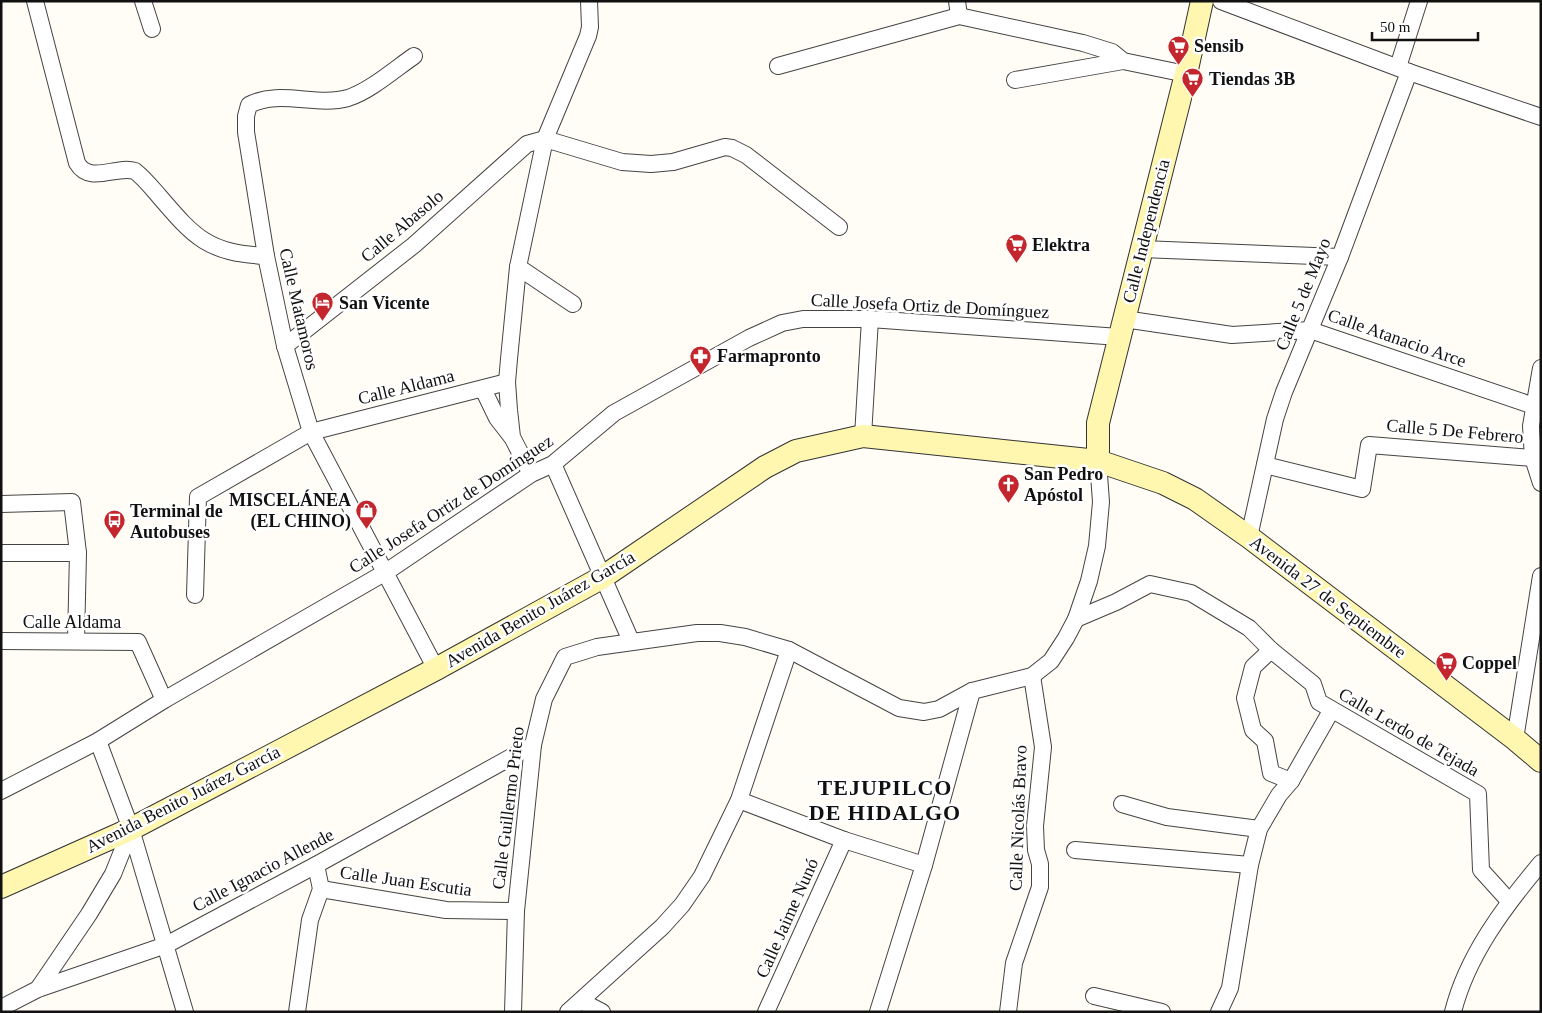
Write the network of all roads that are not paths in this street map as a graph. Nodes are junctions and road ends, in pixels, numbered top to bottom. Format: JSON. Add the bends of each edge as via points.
{"nodes":[{"id":1,"x":35,"y":1,"type":"edge"},
{"id":2,"x":143,"y":1,"type":"edge"},
{"id":3,"x":1202,"y":1,"type":"edge"},
{"id":4,"x":1221,"y":1,"type":"edge"},
{"id":5,"x":1419,"y":1,"type":"edge"},
{"id":6,"x":590,"y":7,"type":"edge"},
{"id":7,"x":958,"y":9,"type":"edge"},
{"id":8,"x":152,"y":29,"type":"dead end"},
{"id":9,"x":414,"y":56,"type":"dead end"},
{"id":10,"x":1123,"y":61,"type":"junction"},
{"id":11,"x":778,"y":66,"type":"dead end"},
{"id":12,"x":1404,"y":69,"type":"junction"},
{"id":13,"x":1186,"y":74,"type":"junction"},
{"id":14,"x":1015,"y":80,"type":"dead end"},
{"id":15,"x":1541,"y":117,"type":"edge"},
{"id":16,"x":544,"y":139,"type":"junction"},
{"id":17,"x":839,"y":227,"type":"dead end"},
{"id":18,"x":1142,"y":249,"type":"junction"},
{"id":19,"x":266,"y":256,"type":"junction"},
{"id":20,"x":1340,"y":257,"type":"junction"},
{"id":21,"x":518,"y":267,"type":"junction"},
{"id":22,"x":573,"y":304,"type":"dead end"},
{"id":23,"x":870,"y":320,"type":"junction"},
{"id":24,"x":1121,"y":328,"type":"junction"},
{"id":25,"x":1310,"y":330,"type":"junction"},
{"id":26,"x":285,"y":346,"type":"junction"},
{"id":27,"x":1541,"y":368,"type":"edge"},
{"id":28,"x":507,"y":382,"type":"junction"},
{"id":29,"x":483,"y":389,"type":"junction"},
{"id":30,"x":1534,"y":406,"type":"junction"},
{"id":31,"x":311,"y":432,"type":"junction"},
{"id":32,"x":863,"y":436,"type":"junction"},
{"id":33,"x":512,"y":437,"type":"junction"},
{"id":34,"x":1533,"y":458,"type":"junction"},
{"id":35,"x":1098,"y":461,"type":"junction"},
{"id":36,"x":553,"y":464,"type":"junction"},
{"id":37,"x":1265,"y":465,"type":"junction"},
{"id":38,"x":531,"y":474,"type":"junction"},
{"id":39,"x":1541,"y":483,"type":"edge"},
{"id":40,"x":1,"y":504,"type":"edge"},
{"id":41,"x":1249,"y":537,"type":"junction"},
{"id":42,"x":1,"y":553,"type":"edge"},
{"id":43,"x":78,"y":553,"type":"junction"},
{"id":44,"x":386,"y":572,"type":"junction"},
{"id":45,"x":1541,"y":576,"type":"edge"},
{"id":46,"x":603,"y":577,"type":"junction"},
{"id":47,"x":195,"y":595,"type":"dead end"},
{"id":48,"x":1076,"y":619,"type":"junction"},
{"id":49,"x":1,"y":641,"type":"edge"},
{"id":50,"x":631,"y":641,"type":"junction"},
{"id":51,"x":76,"y":642,"type":"junction"},
{"id":52,"x":789,"y":650,"type":"junction"},
{"id":53,"x":1272,"y":650,"type":"junction"},
{"id":54,"x":436,"y":668,"type":"junction"},
{"id":55,"x":1032,"y":676,"type":"junction"},
{"id":56,"x":972,"y":692,"type":"junction"},
{"id":57,"x":164,"y":700,"type":"junction"},
{"id":58,"x":1331,"y":710,"type":"junction"},
{"id":59,"x":1515,"y":739,"type":"junction"},
{"id":60,"x":98,"y":741,"type":"junction"},
{"id":61,"x":533,"y":745,"type":"junction"},
{"id":62,"x":1541,"y":761,"type":"edge"},
{"id":63,"x":1291,"y":781,"type":"junction"},
{"id":64,"x":1,"y":791,"type":"edge"},
{"id":65,"x":739,"y":800,"type":"junction"},
{"id":66,"x":1122,"y":804,"type":"dead end"},
{"id":67,"x":130,"y":829,"type":"junction"},
{"id":68,"x":1259,"y":829,"type":"junction"},
{"id":69,"x":844,"y":840,"type":"junction"},
{"id":70,"x":1075,"y":850,"type":"dead end"},
{"id":71,"x":1541,"y":863,"type":"edge"},
{"id":72,"x":316,"y":865,"type":"junction"},
{"id":73,"x":924,"y":865,"type":"junction"},
{"id":74,"x":1250,"y":865,"type":"junction"},
{"id":75,"x":1,"y":887,"type":"edge"},
{"id":76,"x":321,"y":889,"type":"junction"},
{"id":77,"x":1509,"y":901,"type":"junction"},
{"id":78,"x":516,"y":911,"type":"junction"},
{"id":79,"x":166,"y":945,"type":"junction"},
{"id":80,"x":38,"y":989,"type":"junction"},
{"id":81,"x":1094,"y":996,"type":"dead end"},
{"id":82,"x":581,"y":1002,"type":"junction"},
{"id":83,"x":1,"y":1008,"type":"edge"},
{"id":84,"x":185,"y":1012,"type":"edge"},
{"id":85,"x":297,"y":1012,"type":"edge"},
{"id":86,"x":513,"y":1012,"type":"edge"},
{"id":87,"x":568,"y":1012,"type":"edge"},
{"id":88,"x":602,"y":1012,"type":"edge"},
{"id":89,"x":766,"y":1012,"type":"edge"},
{"id":90,"x":878,"y":1012,"type":"edge"},
{"id":91,"x":1008,"y":1012,"type":"edge"},
{"id":92,"x":1162,"y":1012,"type":"edge"},
{"id":93,"x":1219,"y":1012,"type":"edge"},
{"id":94,"x":1453,"y":1012,"type":"edge"}],
"edges":[{"from":1,"to":19,"type":"street","via":[[80,168],[95,174],[136,170],[182,223],[211,246],[234,253]]},
{"from":2,"to":8,"type":"street"},
{"from":3,"to":13,"type":"main road","name":"Calle Independencia"},
{"from":4,"to":12,"type":"street"},
{"from":5,"to":12,"type":"street","name":"Calle 5 de Mayo"},
{"from":6,"to":16,"type":"street","via":[[588,36]]},
{"from":7,"to":10,"type":"street","via":[[1112,52]]},
{"from":7,"to":11,"type":"street"},
{"from":9,"to":19,"type":"street","name":"Calle Matamoros","via":[[349,97],[337,100],[265,98],[249,105],[246,132]]},
{"from":10,"to":13,"type":"street"},
{"from":10,"to":14,"type":"street"},
{"from":12,"to":15,"type":"street"},
{"from":12,"to":20,"type":"street","name":"Calle 5 de Mayo"},
{"from":13,"to":18,"type":"main road","name":"Calle Independencia"},
{"from":16,"to":17,"type":"street","via":[[622,162],[651,164],[672,162],[716,148],[732,148],[746,155]]},
{"from":16,"to":21,"type":"street"},
{"from":16,"to":26,"type":"street","name":"Calle Abasolo","via":[[527,144],[414,244]]},
{"from":18,"to":20,"type":"street"},
{"from":18,"to":24,"type":"main road","name":"Calle Independencia"},
{"from":19,"to":26,"type":"street","name":"Calle Matamoros"},
{"from":20,"to":25,"type":"street","name":"Calle 5 de Mayo"},
{"from":21,"to":22,"type":"street"},
{"from":21,"to":28,"type":"street"},
{"from":23,"to":24,"type":"street","name":"Calle Josefa Ortiz de Domínguez"},
{"from":23,"to":32,"type":"street"},
{"from":23,"to":36,"type":"street","name":"Calle Josefa Ortiz de Domínguez","via":[[803,319],[782,323],[749,338],[614,414]]},
{"from":24,"to":25,"type":"street","name":"Calle Atanacio Arce","via":[[1232,335]]},
{"from":24,"to":35,"type":"main road","name":"Calle Independencia","via":[[1098,423]]},
{"from":25,"to":30,"type":"street","name":"Calle Atanacio Arce"},
{"from":25,"to":37,"type":"street","name":"Calle 5 de Mayo","via":[[1275,419]]},
{"from":26,"to":31,"type":"street","name":"Calle Matamoros"},
{"from":27,"to":30,"type":"street"},
{"from":28,"to":29,"type":"street","name":"Calle Aldama"},
{"from":28,"to":33,"type":"street"},
{"from":29,"to":31,"type":"street","name":"Calle Aldama"},
{"from":29,"to":33,"type":"street","name":"Calle Aldama","via":[[497,418]]},
{"from":30,"to":34,"type":"street","via":[[1531,426]]},
{"from":31,"to":44,"type":"street","name":"Calle Matamoros"},
{"from":31,"to":47,"type":"street","name":"Calle Aldama","via":[[198,497]]},
{"from":32,"to":35,"type":"main road","name":"Avenida Benito Juárez García"},
{"from":32,"to":46,"type":"main road","name":"Avenida Benito Juárez García","via":[[796,452],[765,467]]},
{"from":33,"to":38,"type":"street"},
{"from":34,"to":37,"type":"street","name":"Calle 5 De Febrero","via":[[1369,445],[1362,488]]},
{"from":34,"to":39,"type":"street"},
{"from":35,"to":41,"type":"main road","name":"Avenida 27 de Septiembre","via":[[1163,483],[1194,499]]},
{"from":35,"to":48,"type":"street","via":[[1101,502],[1097,546]]},
{"from":36,"to":38,"type":"street","name":"Calle Josefa Ortiz de Domínguez"},
{"from":36,"to":46,"type":"street"},
{"from":37,"to":41,"type":"street","name":"Calle 5 de Mayo"},
{"from":38,"to":44,"type":"street","name":"Calle Josefa Ortiz de Domínguez"},
{"from":40,"to":43,"type":"street","via":[[72,502]]},
{"from":41,"to":59,"type":"main road","name":"Avenida 27 de Septiembre"},
{"from":42,"to":43,"type":"street"},
{"from":43,"to":51,"type":"street"},
{"from":44,"to":54,"type":"street","name":"Calle Matamoros"},
{"from":44,"to":57,"type":"street","name":"Calle Josefa Ortiz de Domínguez"},
{"from":45,"to":59,"type":"street"},
{"from":46,"to":50,"type":"street"},
{"from":46,"to":54,"type":"main road","name":"Avenida Benito Juárez García"},
{"from":48,"to":53,"type":"street","name":"Calle Lerdo de Tejada","via":[[1150,584],[1191,593],[1249,628]]},
{"from":48,"to":55,"type":"street","via":[[1051,662]]},
{"from":49,"to":51,"type":"street","name":"Calle Aldama"},
{"from":50,"to":52,"type":"street","name":"Calle Guillermo Prieto","via":[[720,633]]},
{"from":50,"to":61,"type":"street","name":"Calle Guillermo Prieto","via":[[565,657],[544,699]]},
{"from":51,"to":57,"type":"street","name":"Calle Aldama","via":[[138,642]]},
{"from":52,"to":56,"type":"street","name":"Calle Guillermo Prieto","via":[[899,708],[924,712],[939,709]]},
{"from":52,"to":65,"type":"street"},
{"from":53,"to":58,"type":"street","name":"Calle Lerdo de Tejada","via":[[1313,684],[1319,702]]},
{"from":53,"to":63,"type":"street","via":[[1253,667],[1245,698],[1253,730],[1265,741],[1271,772]]},
{"from":54,"to":67,"type":"main road","name":"Avenida Benito Juárez García"},
{"from":55,"to":56,"type":"street","name":"Calle Guillermo Prieto"},
{"from":55,"to":91,"type":"street","name":"Calle Nicolás Bravo","via":[[1043,747],[1036,826],[1040,887],[1014,963]]},
{"from":56,"to":73,"type":"street"},
{"from":57,"to":60,"type":"street","name":"Calle Josefa Ortiz de Domínguez"},
{"from":58,"to":63,"type":"street"},
{"from":58,"to":77,"type":"street","name":"Calle Lerdo de Tejada","via":[[1478,794],[1481,870]]},
{"from":59,"to":62,"type":"main road","name":"Avenida 27 de Septiembre"},
{"from":60,"to":64,"type":"street","name":"Calle Josefa Ortiz de Domínguez"},
{"from":60,"to":67,"type":"street"},
{"from":61,"to":72,"type":"street","name":"Calle Ignacio Allende"},
{"from":61,"to":78,"type":"street","name":"Calle Guillermo Prieto"},
{"from":63,"to":68,"type":"street"},
{"from":65,"to":69,"type":"street"},
{"from":65,"to":82,"type":"street","via":[[702,876],[682,905]]},
{"from":66,"to":68,"type":"street","via":[[1167,817]]},
{"from":67,"to":75,"type":"main road","name":"Avenida Benito Juárez García"},
{"from":67,"to":79,"type":"street"},
{"from":67,"to":80,"type":"street","via":[[114,874]]},
{"from":68,"to":74,"type":"street"},
{"from":69,"to":73,"type":"street"},
{"from":69,"to":89,"type":"street","name":"Calle Jaime Nunó"},
{"from":70,"to":74,"type":"street"},
{"from":71,"to":77,"type":"street"},
{"from":72,"to":76,"type":"street"},
{"from":72,"to":79,"type":"street","name":"Calle Ignacio Allende"},
{"from":73,"to":90,"type":"street"},
{"from":74,"to":93,"type":"street","via":[[1230,988]]},
{"from":76,"to":78,"type":"street","name":"Calle Juan Escutia","via":[[446,910]]},
{"from":76,"to":85,"type":"street","via":[[310,920]]},
{"from":77,"to":94,"type":"street","via":[[1458,991]]},
{"from":78,"to":86,"type":"street","name":"Calle Guillermo Prieto"},
{"from":79,"to":80,"type":"street","name":"Calle Ignacio Allende"},
{"from":79,"to":84,"type":"street"},
{"from":80,"to":83,"type":"street","name":"Calle Ignacio Allende"},
{"from":81,"to":92,"type":"street"},
{"from":82,"to":87,"type":"street"},
{"from":82,"to":88,"type":"street"}]}
